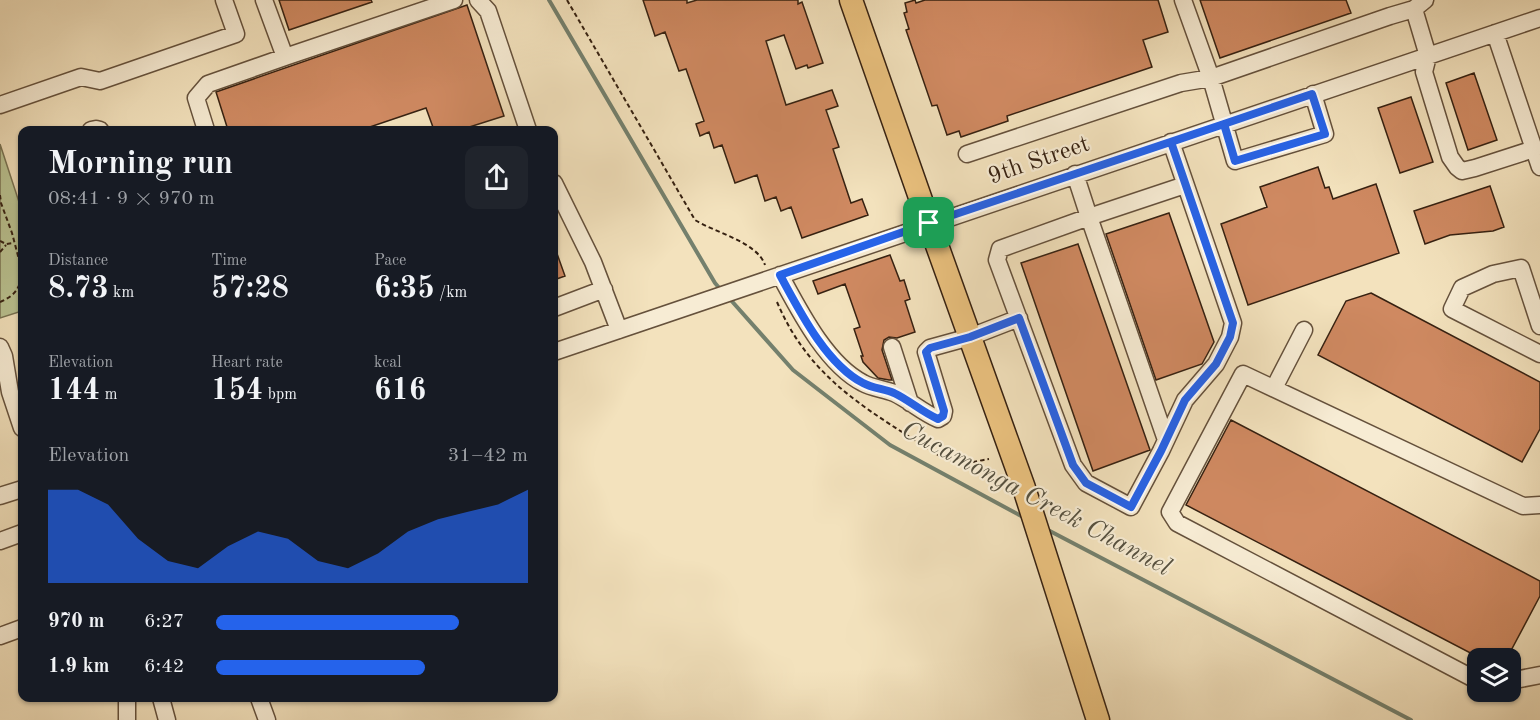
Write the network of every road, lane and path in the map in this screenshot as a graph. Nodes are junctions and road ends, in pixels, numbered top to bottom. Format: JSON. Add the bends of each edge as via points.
{"nodes":[{"id":1,"x":224,"y":0,"type":"edge"},
{"id":2,"x":264,"y":0,"type":"edge"},
{"id":3,"x":454,"y":0,"type":"edge"},
{"id":4,"x":478,"y":0,"type":"edge"},
{"id":5,"x":567,"y":0,"type":"edge"},
{"id":6,"x":852,"y":0,"type":"edge"},
{"id":7,"x":1183,"y":0,"type":"edge"},
{"id":8,"x":1419,"y":5,"type":"edge"},
{"id":9,"x":1387,"y":8,"type":"edge"},
{"id":10,"x":1540,"y":18,"type":"edge"},
{"id":11,"x":1495,"y":33,"type":"junction"},
{"id":12,"x":1428,"y":56,"type":"junction"},
{"id":13,"x":285,"y":57,"type":"junction"},
{"id":14,"x":1211,"y":78,"type":"junction"},
{"id":15,"x":1312,"y":94,"type":"junction"},
{"id":16,"x":0,"y":105,"type":"edge"},
{"id":17,"x":1224,"y":124,"type":"junction"},
{"id":18,"x":205,"y":126,"type":"edge"},
{"id":19,"x":527,"y":126,"type":"edge"},
{"id":20,"x":1171,"y":142,"type":"junction"},
{"id":21,"x":967,"y":154,"type":"dead end"},
{"id":22,"x":1538,"y":159,"type":"edge"},
{"id":23,"x":1075,"y":174,"type":"junction"},
{"id":24,"x":1185,"y":185,"type":"junction"},
{"id":25,"x":558,"y":191,"type":"edge"},
{"id":26,"x":0,"y":195,"type":"edge"},
{"id":27,"x":1089,"y":217,"type":"junction"},
{"id":28,"x":929,"y":223,"type":"junction"},
{"id":29,"x":0,"y":242,"type":"edge"},
{"id":30,"x":14,"y":243,"type":"junction"},
{"id":31,"x":6,"y":244,"type":"junction"},
{"id":32,"x":0,"y":252,"type":"edge"},
{"id":33,"x":18,"y":257,"type":"edge"},
{"id":34,"x":764,"y":262,"type":"dead end"},
{"id":35,"x":780,"y":275,"type":"junction"},
{"id":36,"x":18,"y":288,"type":"edge"},
{"id":37,"x":604,"y":289,"type":"junction"},
{"id":38,"x":0,"y":302,"type":"edge"},
{"id":39,"x":558,"y":306,"type":"edge"},
{"id":40,"x":1019,"y":318,"type":"junction"},
{"id":41,"x":1540,"y":326,"type":"edge"},
{"id":42,"x":619,"y":330,"type":"junction"},
{"id":43,"x":1304,"y":330,"type":"dead end"},
{"id":44,"x":970,"y":337,"type":"junction"},
{"id":45,"x":0,"y":347,"type":"edge"},
{"id":46,"x":892,"y":347,"type":"dead end"},
{"id":47,"x":558,"y":351,"type":"edge"},
{"id":48,"x":1540,"y":354,"type":"edge"},
{"id":49,"x":1274,"y":388,"type":"junction"},
{"id":50,"x":5,"y":393,"type":"edge"},
{"id":51,"x":910,"y":403,"type":"junction"},
{"id":52,"x":18,"y":420,"type":"edge"},
{"id":53,"x":1166,"y":440,"type":"junction"},
{"id":54,"x":18,"y":490,"type":"edge"},
{"id":55,"x":0,"y":496,"type":"edge"},
{"id":56,"x":1540,"y":505,"type":"edge"},
{"id":57,"x":18,"y":534,"type":"edge"},
{"id":58,"x":0,"y":541,"type":"edge"},
{"id":59,"x":18,"y":629,"type":"edge"},
{"id":60,"x":0,"y":636,"type":"edge"},
{"id":61,"x":1467,"y":675,"type":"edge"},
{"id":62,"x":1540,"y":675,"type":"edge"},
{"id":63,"x":1521,"y":679,"type":"edge"},
{"id":64,"x":127,"y":702,"type":"edge"},
{"id":65,"x":162,"y":702,"type":"edge"},
{"id":66,"x":260,"y":702,"type":"edge"},
{"id":67,"x":1096,"y":719,"type":"edge"},
{"id":68,"x":127,"y":720,"type":"edge"},
{"id":69,"x":167,"y":720,"type":"edge"},
{"id":70,"x":267,"y":720,"type":"edge"}],
"edges":[{"from":1,"to":16,"type":"street","via":[[236,34],[100,81],[81,77]]},
{"from":2,"to":13,"type":"street"},
{"from":3,"to":13,"type":"street"},
{"from":4,"to":19,"type":"street","via":[[488,11]]},
{"from":5,"to":34,"type":"path","via":[[695,220],[756,250]]},
{"from":6,"to":28,"type":"main road"},
{"from":7,"to":14,"type":"street"},
{"from":8,"to":9,"type":"street"},
{"from":8,"to":12,"type":"street"},
{"from":9,"to":14,"type":"street"},
{"from":10,"to":11,"type":"street","name":"9th Street"},
{"from":11,"to":12,"type":"street","name":"9th Street"},
{"from":11,"to":22,"type":"street"},
{"from":12,"to":15,"type":"street","name":"9th Street"},
{"from":12,"to":22,"type":"street","via":[[1424,72],[1450,156],[1457,167],[1462,171]]},
{"from":13,"to":18,"type":"street","via":[[208,84],[196,98]]},
{"from":14,"to":17,"type":"street"},
{"from":14,"to":21,"type":"street","via":[[1181,83]]},
{"from":15,"to":17,"type":"street","name":"9th Street"},
{"from":15,"to":17,"type":"street","via":[[1325,134],[1235,161]]},
{"from":17,"to":20,"type":"street","name":"9th Street"},
{"from":20,"to":23,"type":"street","name":"9th Street"},
{"from":20,"to":24,"type":"street"},
{"from":23,"to":27,"type":"street"},
{"from":23,"to":28,"type":"street","name":"9th Street"},
{"from":24,"to":27,"type":"street"},
{"from":24,"to":53,"type":"street","via":[[1233,323],[1216,364],[1185,400]]},
{"from":25,"to":37,"type":"street"},
{"from":26,"to":30,"type":"path"},
{"from":27,"to":40,"type":"street","via":[[1000,249],[997,260]]},
{"from":27,"to":53,"type":"street"},
{"from":28,"to":35,"type":"street","name":"9th Street"},
{"from":28,"to":44,"type":"main road"},
{"from":29,"to":31,"type":"path"},
{"from":30,"to":31,"type":"path"},
{"from":30,"to":33,"type":"path"},
{"from":31,"to":32,"type":"path"},
{"from":35,"to":42,"type":"street","name":"9th Street"},
{"from":35,"to":51,"type":"street","via":[[819,342],[844,368],[864,384]]},
{"from":36,"to":38,"type":"path"},
{"from":37,"to":39,"type":"street"},
{"from":37,"to":42,"type":"street"},
{"from":40,"to":44,"type":"street"},
{"from":40,"to":53,"type":"street","via":[[1073,465],[1086,483],[1131,507]]},
{"from":41,"to":48,"type":"street","via":[[1521,268],[1492,274],[1462,288],[1452,309]]},
{"from":42,"to":47,"type":"street","name":"9th Street"},
{"from":43,"to":49,"type":"street"},
{"from":44,"to":51,"type":"street","via":[[926,352],[943,416],[938,419]]},
{"from":44,"to":67,"type":"main road","via":[[1048,558]]},
{"from":45,"to":50,"type":"street","via":[[4,356]]},
{"from":46,"to":51,"type":"street"},
{"from":49,"to":56,"type":"street","via":[[1523,506]]},
{"from":49,"to":61,"type":"street","via":[[1243,374],[1170,512],[1178,523]]},
{"from":50,"to":52,"type":"street"},
{"from":54,"to":55,"type":"street"},
{"from":57,"to":58,"type":"street"},
{"from":59,"to":60,"type":"street"},
{"from":62,"to":63,"type":"street"},
{"from":64,"to":68,"type":"street"},
{"from":65,"to":69,"type":"street"},
{"from":66,"to":70,"type":"street"}]}
